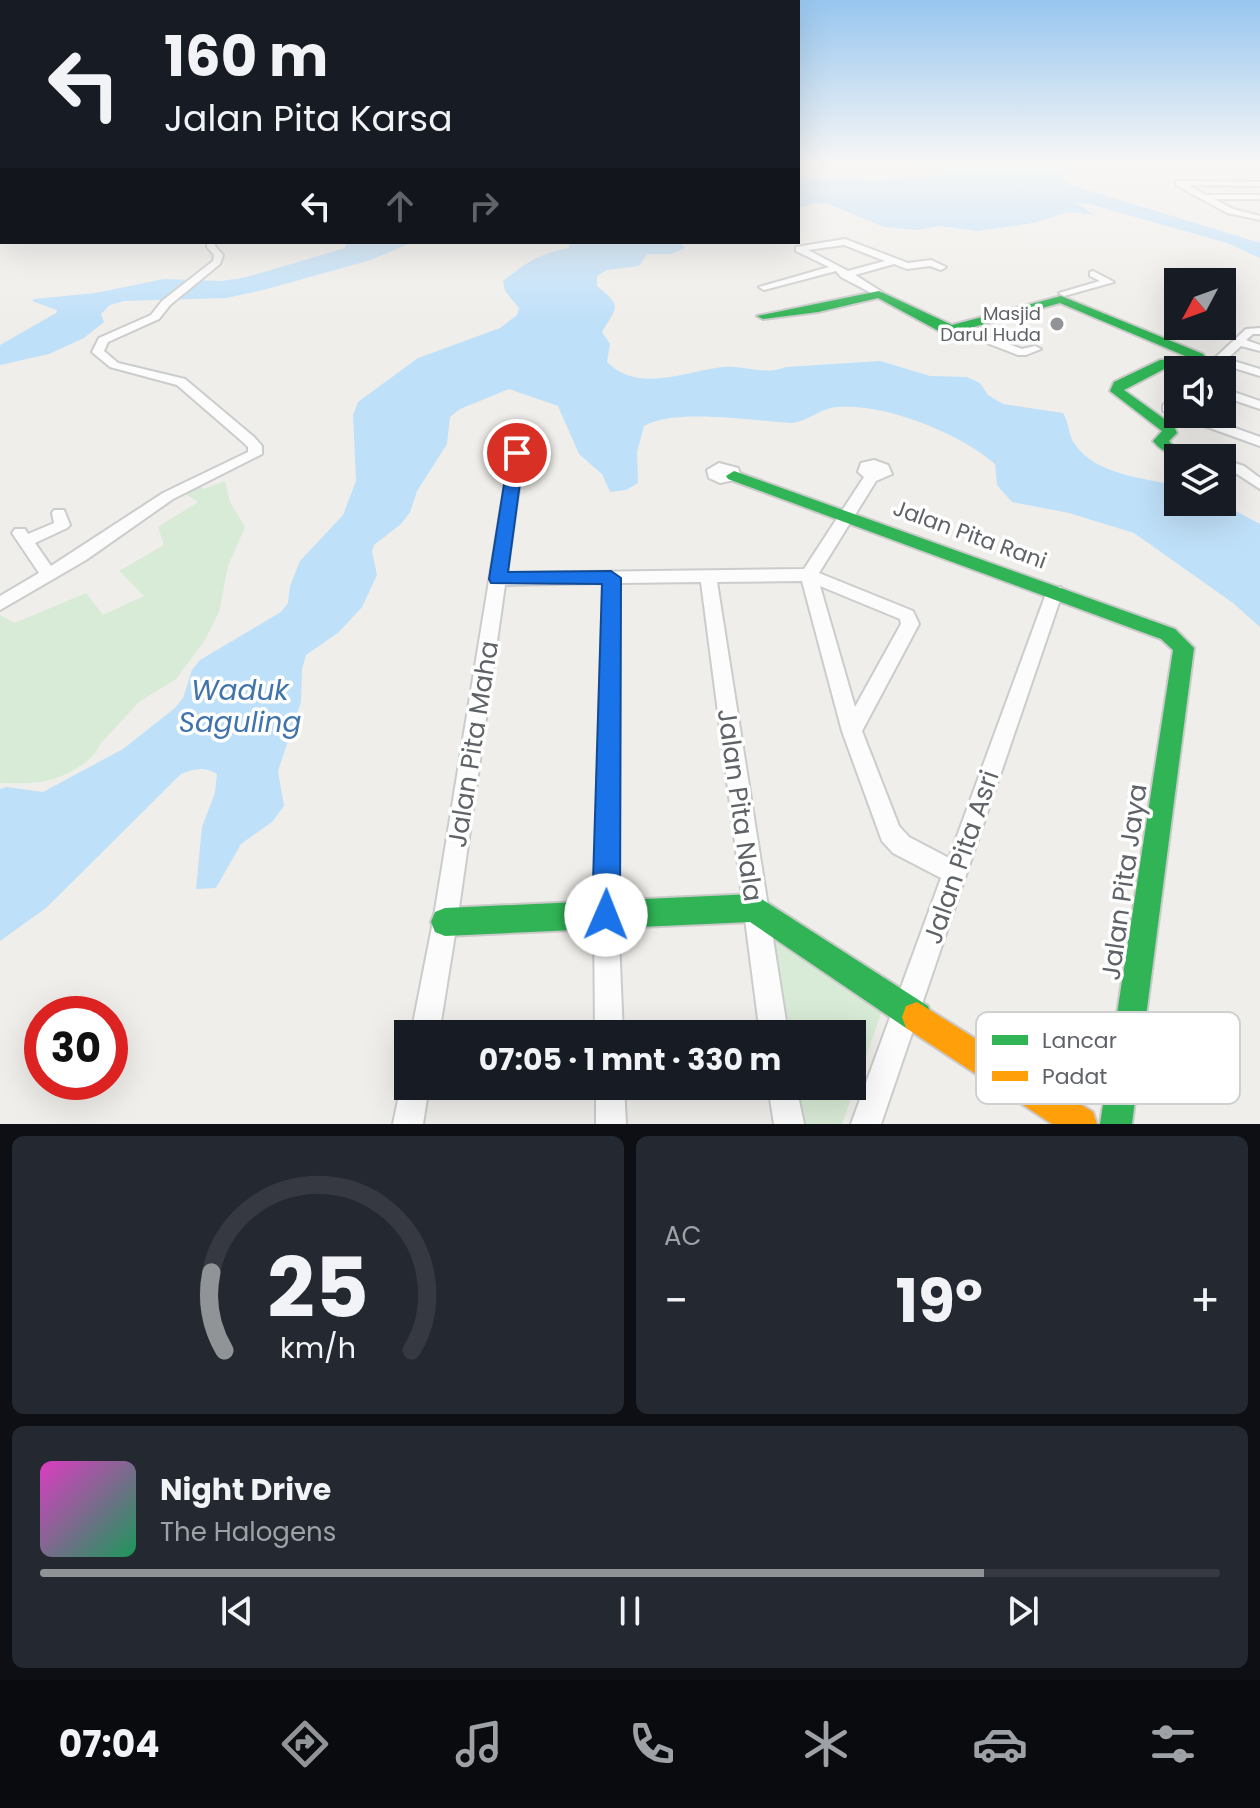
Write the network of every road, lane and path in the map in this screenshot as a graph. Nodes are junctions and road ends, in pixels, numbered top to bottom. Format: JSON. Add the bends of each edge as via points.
{"nodes":[{"id":1,"x":211,"y":244,"type":"edge"},
{"id":2,"x":894,"y":261,"type":"junction"},
{"id":3,"x":941,"y":267,"type":"dead end"},
{"id":4,"x":840,"y":271,"type":"junction"},
{"id":5,"x":1093,"y":274,"type":"dead end"},
{"id":6,"x":764,"y":287,"type":"dead end"},
{"id":7,"x":1059,"y":293,"type":"junction"},
{"id":8,"x":879,"y":294,"type":"junction"},
{"id":9,"x":763,"y":316,"type":"dead end"},
{"id":10,"x":957,"y":328,"type":"junction"},
{"id":11,"x":1255,"y":331,"type":"edge"},
{"id":12,"x":1240,"y":342,"type":"junction"},
{"id":13,"x":1260,"y":348,"type":"edge"},
{"id":14,"x":1035,"y":349,"type":"dead end"},
{"id":15,"x":1224,"y":356,"type":"edge"},
{"id":16,"x":1236,"y":365,"type":"edge"},
{"id":17,"x":1260,"y":373,"type":"edge"},
{"id":18,"x":1236,"y":397,"type":"edge"},
{"id":19,"x":1260,"y":405,"type":"edge"},
{"id":20,"x":1222,"y":428,"type":"edge"},
{"id":21,"x":1260,"y":442,"type":"edge"},
{"id":22,"x":1164,"y":446,"type":"edge"},
{"id":23,"x":517,"y":453,"type":"dead end"},
{"id":24,"x":1236,"y":468,"type":"edge"},
{"id":25,"x":734,"y":476,"type":"dead end"},
{"id":26,"x":872,"y":476,"type":"dead end"},
{"id":27,"x":1260,"y":485,"type":"edge"},
{"id":28,"x":59,"y":513,"type":"dead end"},
{"id":29,"x":849,"y":516,"type":"junction"},
{"id":30,"x":48,"y":575,"type":"junction"},
{"id":31,"x":809,"y":575,"type":"junction"},
{"id":32,"x":708,"y":576,"type":"junction"},
{"id":33,"x":611,"y":578,"type":"junction"},
{"id":34,"x":498,"y":579,"type":"junction"},
{"id":35,"x":1055,"y":591,"type":"junction"},
{"id":36,"x":0,"y":604,"type":"edge"},
{"id":37,"x":1184,"y":648,"type":"joint"},
{"id":38,"x":852,"y":731,"type":"junction"},
{"id":39,"x":955,"y":873,"type":"junction"},
{"id":40,"x":754,"y":908,"type":"junction"},
{"id":41,"x":606,"y":915,"type":"junction"},
{"id":42,"x":445,"y":922,"type":"junction"},
{"id":43,"x":906,"y":1011,"type":"junction"},
{"id":44,"x":1132,"y":1012,"type":"edge"},
{"id":45,"x":428,"y":1020,"type":"edge"},
{"id":46,"x":609,"y":1020,"type":"edge"},
{"id":47,"x":772,"y":1020,"type":"edge"},
{"id":48,"x":976,"y":1056,"type":"edge"},
{"id":49,"x":412,"y":1100,"type":"edge"},
{"id":50,"x":610,"y":1100,"type":"edge"},
{"id":51,"x":785,"y":1100,"type":"edge"},
{"id":52,"x":1050,"y":1104,"type":"edge"},
{"id":53,"x":1119,"y":1104,"type":"edge"},
{"id":54,"x":408,"y":1124,"type":"edge"},
{"id":55,"x":611,"y":1124,"type":"edge"},
{"id":56,"x":789,"y":1124,"type":"edge"},
{"id":57,"x":866,"y":1124,"type":"edge"},
{"id":58,"x":1081,"y":1124,"type":"edge"},
{"id":59,"x":1116,"y":1124,"type":"edge"}],
"edges":[{"from":1,"to":30,"type":"street","via":[[219,255],[217,262],[155,317],[103,340],[100,356],[114,365],[181,382],[249,440],[255,454],[168,496]]},
{"from":2,"to":3,"type":"street"},
{"from":2,"to":4,"type":"street"},
{"from":2,"to":4,"type":"street","via":[[845,242],[799,249]]},
{"from":4,"to":6,"type":"street"},
{"from":4,"to":8,"type":"street"},
{"from":5,"to":7,"type":"street","via":[[1109,282]]},
{"from":7,"to":10,"type":"street"},
{"from":7,"to":22,"type":"street","via":[[1098,320],[1200,358],[1165,363],[1119,385],[1117,391],[1169,429],[1160,441]]},
{"from":8,"to":9,"type":"street"},
{"from":8,"to":10,"type":"street","via":[[941,327]]},
{"from":10,"to":14,"type":"street","via":[[1022,353]]},
{"from":11,"to":12,"type":"street"},
{"from":12,"to":13,"type":"street"},
{"from":12,"to":15,"type":"street"},
{"from":16,"to":17,"type":"street"},
{"from":18,"to":19,"type":"street"},
{"from":20,"to":21,"type":"street"},
{"from":23,"to":34,"type":"street","name":"Jalan Pita Maha"},
{"from":24,"to":27,"type":"street"},
{"from":25,"to":29,"type":"street","name":"Jalan Pita Rani"},
{"from":26,"to":29,"type":"street"},
{"from":28,"to":30,"type":"street","via":[[62,525],[23,537]]},
{"from":29,"to":31,"type":"street"},
{"from":29,"to":35,"type":"street","name":"Jalan Pita Rani"},
{"from":30,"to":36,"type":"street"},
{"from":31,"to":32,"type":"street"},
{"from":31,"to":38,"type":"street"},
{"from":31,"to":38,"type":"street","via":[[911,619]]},
{"from":32,"to":33,"type":"street"},
{"from":32,"to":40,"type":"street","name":"Jalan Pita Nala"},
{"from":33,"to":34,"type":"street"},
{"from":33,"to":41,"type":"street"},
{"from":34,"to":42,"type":"street","name":"Jalan Pita Maha"},
{"from":35,"to":37,"type":"street","name":"Jalan Pita Rani","via":[[1168,634]]},
{"from":35,"to":39,"type":"street","name":"Jalan Pita Asri"},
{"from":37,"to":44,"type":"street","name":"Jalan Pita Jaya"},
{"from":38,"to":39,"type":"street","via":[[895,840]]},
{"from":39,"to":43,"type":"street","name":"Jalan Pita Asri"},
{"from":40,"to":41,"type":"street"},
{"from":40,"to":43,"type":"street"},
{"from":40,"to":47,"type":"street","name":"Jalan Pita Nala"},
{"from":41,"to":42,"type":"street"},
{"from":41,"to":46,"type":"street"},
{"from":42,"to":45,"type":"street","name":"Jalan Pita Maha"},
{"from":43,"to":48,"type":"street"},
{"from":43,"to":57,"type":"street","name":"Jalan Pita Asri"},
{"from":49,"to":54,"type":"street"},
{"from":50,"to":55,"type":"street"},
{"from":51,"to":56,"type":"street"},
{"from":52,"to":58,"type":"street"},
{"from":53,"to":59,"type":"street","name":"Jalan Pita Jaya"}]}
